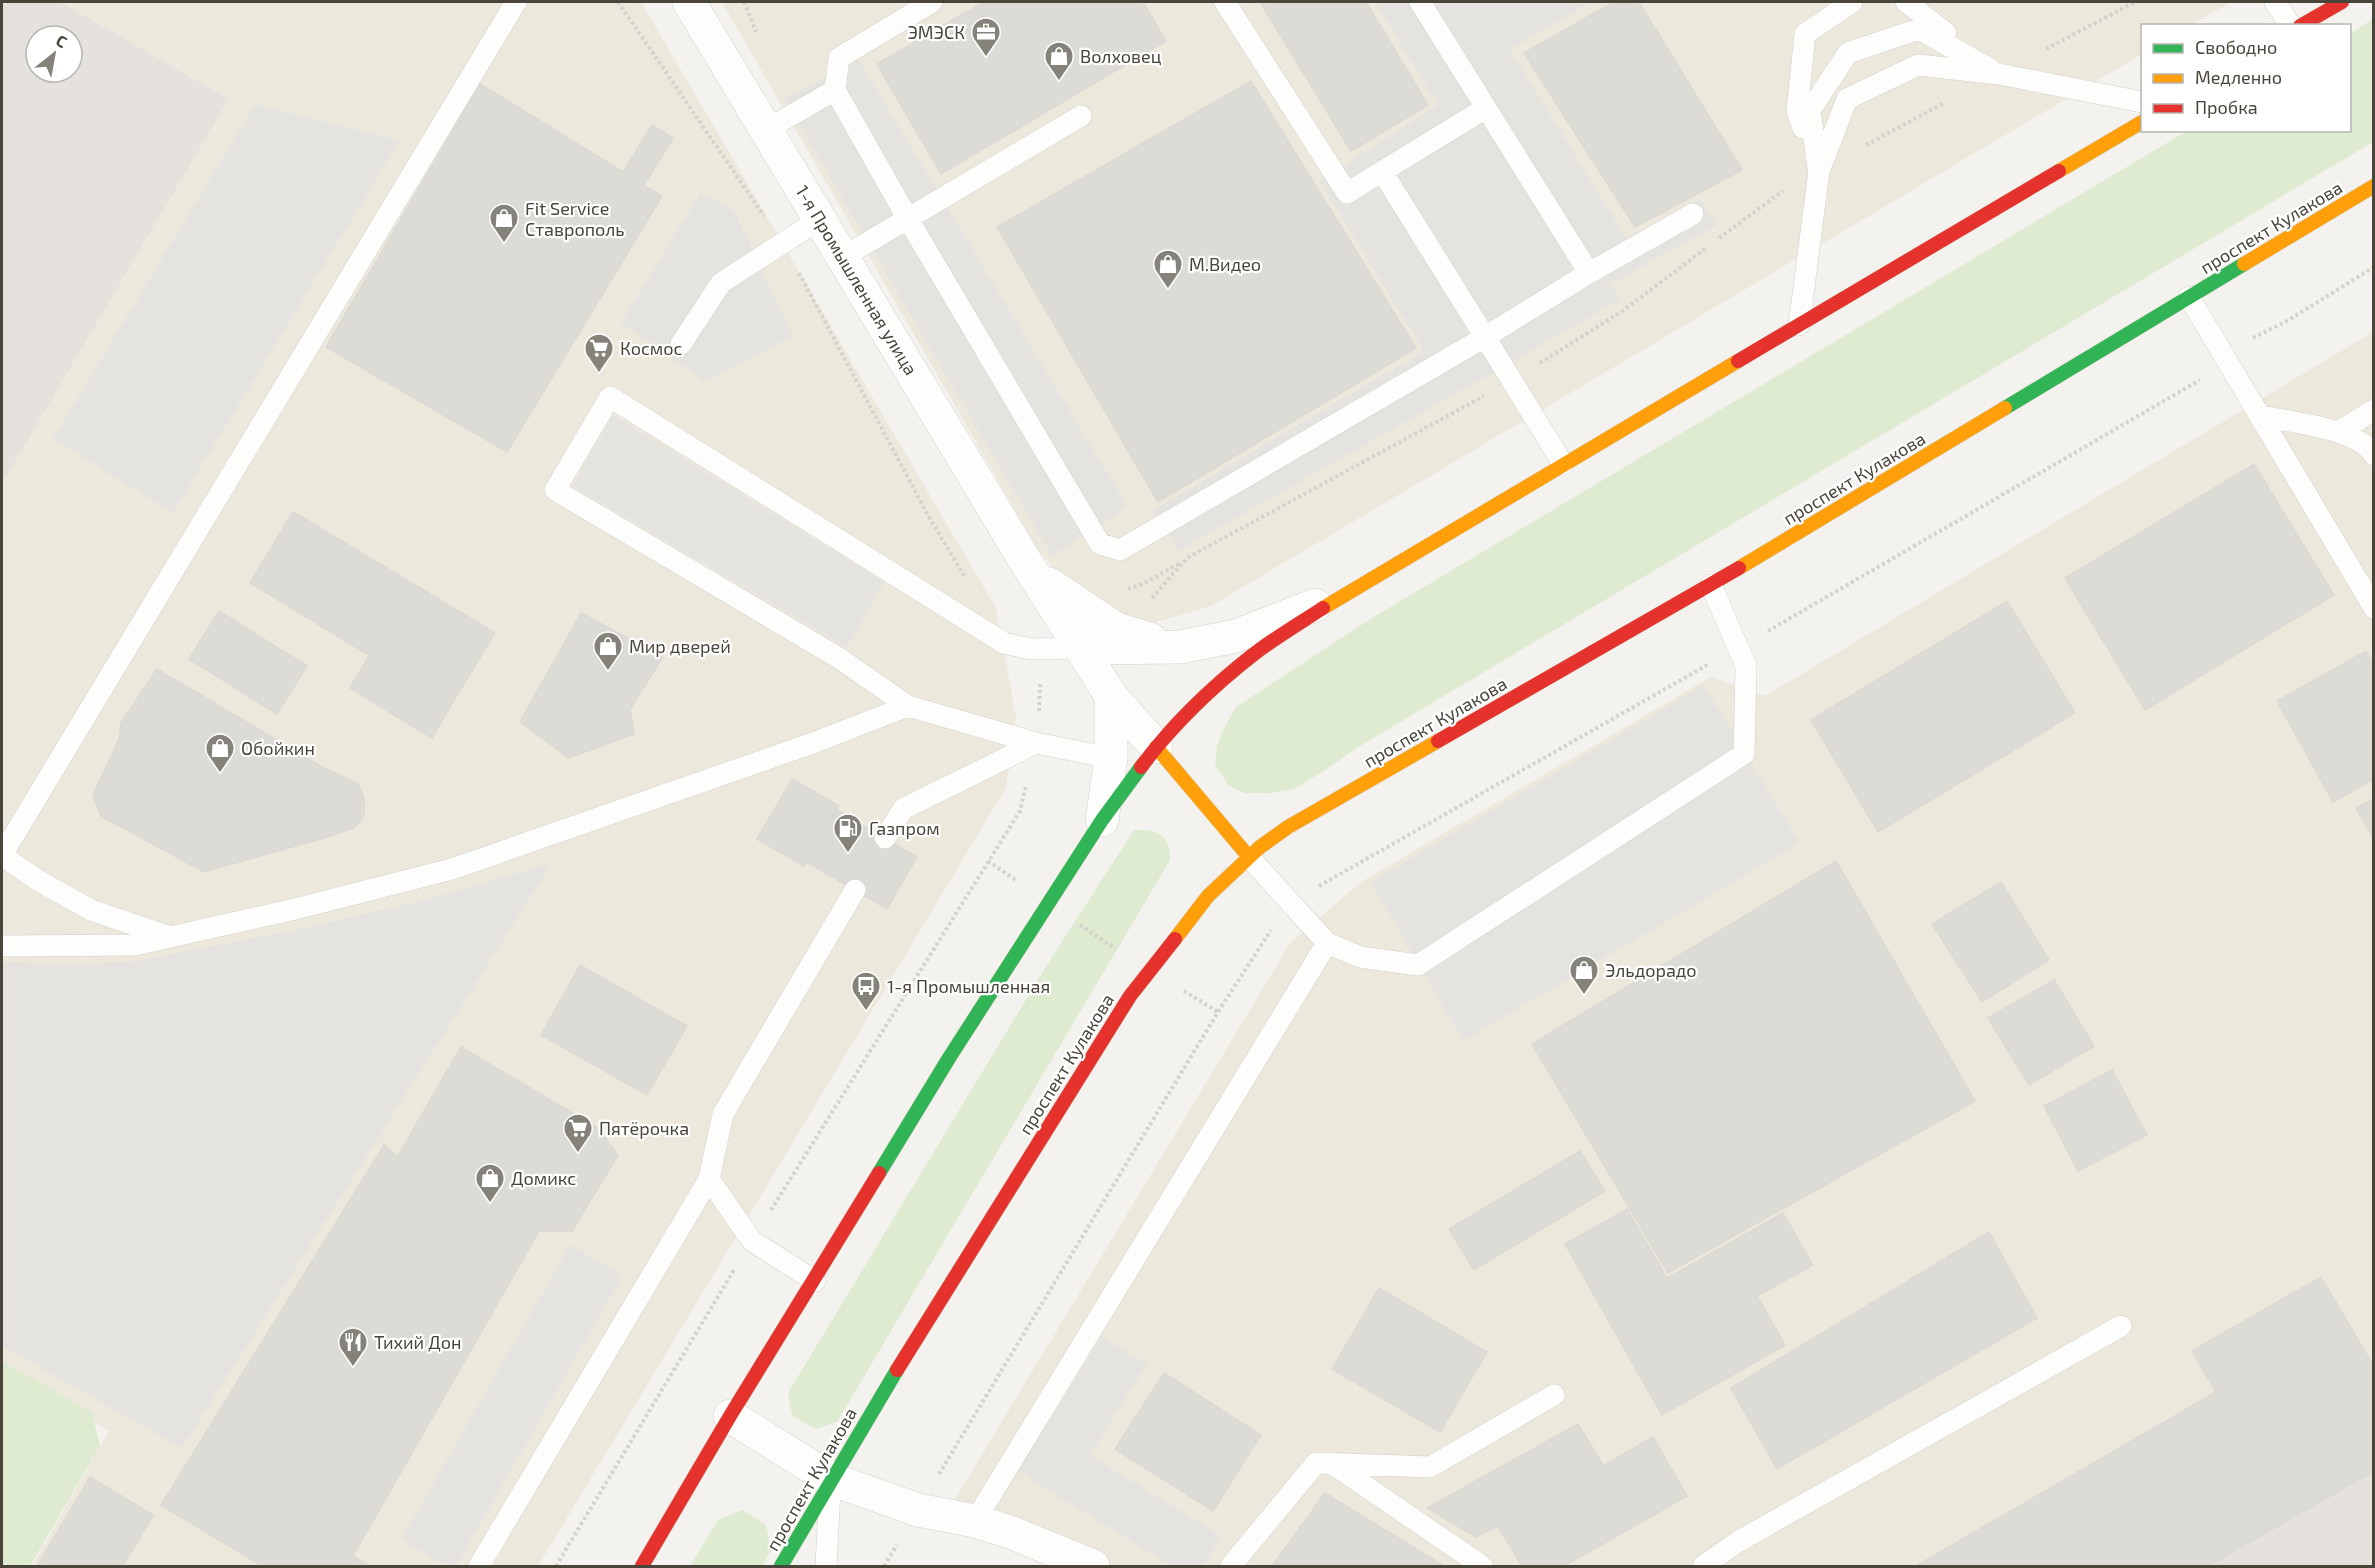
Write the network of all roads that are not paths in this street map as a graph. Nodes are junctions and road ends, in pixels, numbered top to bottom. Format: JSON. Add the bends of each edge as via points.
{"nodes":[{"id":1,"x":516,"y":2,"type":"edge"},
{"id":2,"x":689,"y":2,"type":"edge"},
{"id":3,"x":932,"y":2,"type":"edge"},
{"id":4,"x":1225,"y":2,"type":"edge"},
{"id":5,"x":1422,"y":2,"type":"edge"},
{"id":6,"x":1852,"y":2,"type":"edge"},
{"id":7,"x":1906,"y":2,"type":"edge"},
{"id":8,"x":2275,"y":2,"type":"edge"},
{"id":9,"x":2342,"y":2,"type":"edge"},
{"id":10,"x":2290,"y":24,"type":"edge"},
{"id":11,"x":2304,"y":24,"type":"edge"},
{"id":12,"x":1999,"y":74,"type":"junction"},
{"id":13,"x":836,"y":90,"type":"junction"},
{"id":14,"x":2141,"y":102,"type":"edge"},
{"id":15,"x":1486,"y":108,"type":"junction"},
{"id":16,"x":1081,"y":116,"type":"dead end"},
{"id":17,"x":2141,"y":123,"type":"edge"},
{"id":18,"x":766,"y":130,"type":"junction"},
{"id":19,"x":1819,"y":171,"type":"junction"},
{"id":20,"x":1383,"y":172,"type":"junction"},
{"id":21,"x":2373,"y":186,"type":"edge"},
{"id":22,"x":1693,"y":214,"type":"dead end"},
{"id":23,"x":819,"y":219,"type":"junction"},
{"id":24,"x":908,"y":219,"type":"junction"},
{"id":25,"x":843,"y":257,"type":"junction"},
{"id":26,"x":1589,"y":273,"type":"junction"},
{"id":27,"x":2189,"y":297,"type":"junction"},
{"id":28,"x":1799,"y":325,"type":"junction"},
{"id":29,"x":1485,"y":337,"type":"junction"},
{"id":30,"x":681,"y":344,"type":"dead end"},
{"id":31,"x":2373,"y":410,"type":"edge"},
{"id":32,"x":2261,"y":416,"type":"junction"},
{"id":33,"x":2340,"y":432,"type":"junction"},
{"id":34,"x":2373,"y":455,"type":"edge"},
{"id":35,"x":1563,"y":464,"type":"junction"},
{"id":36,"x":1024,"y":559,"type":"junction"},
{"id":37,"x":1711,"y":585,"type":"junction"},
{"id":38,"x":1347,"y":592,"type":"junction"},
{"id":39,"x":2373,"y":608,"type":"edge"},
{"id":40,"x":1180,"y":647,"type":"junction"},
{"id":41,"x":1082,"y":648,"type":"junction"},
{"id":42,"x":1110,"y":696,"type":"junction"},
{"id":43,"x":908,"y":706,"type":"junction"},
{"id":44,"x":1036,"y":743,"type":"junction"},
{"id":45,"x":1156,"y":747,"type":"junction"},
{"id":46,"x":1111,"y":758,"type":"junction"},
{"id":47,"x":1102,"y":820,"type":"junction"},
{"id":48,"x":885,"y":838,"type":"dead end"},
{"id":49,"x":2,"y":856,"type":"edge"},
{"id":50,"x":1249,"y":857,"type":"junction"},
{"id":51,"x":855,"y":890,"type":"dead end"},
{"id":52,"x":170,"y":937,"type":"junction"},
{"id":53,"x":1327,"y":943,"type":"junction"},
{"id":54,"x":2,"y":946,"type":"edge"},
{"id":55,"x":709,"y":1179,"type":"junction"},
{"id":56,"x":815,"y":1281,"type":"junction"},
{"id":57,"x":2121,"y":1326,"type":"dead end"},
{"id":58,"x":1554,"y":1395,"type":"dead end"},
{"id":59,"x":730,"y":1416,"type":"junction"},
{"id":60,"x":1332,"y":1464,"type":"junction"},
{"id":61,"x":831,"y":1479,"type":"junction"},
{"id":62,"x":975,"y":1521,"type":"junction"},
{"id":63,"x":479,"y":1566,"type":"edge"},
{"id":64,"x":642,"y":1566,"type":"edge"},
{"id":65,"x":781,"y":1566,"type":"edge"},
{"id":66,"x":826,"y":1566,"type":"edge"},
{"id":67,"x":1093,"y":1566,"type":"edge"},
{"id":68,"x":1231,"y":1566,"type":"edge"},
{"id":69,"x":1482,"y":1566,"type":"edge"},
{"id":70,"x":1703,"y":1566,"type":"edge"}],
"edges":[{"from":1,"to":49,"type":"lane"},
{"from":2,"to":18,"type":"street","name":"1-я Промышленная улица"},
{"from":3,"to":13,"type":"lane","via":[[839,58]]},
{"from":4,"to":20,"type":"lane","via":[[1347,193]]},
{"from":5,"to":15,"type":"lane"},
{"from":6,"to":19,"type":"lane","via":[[1805,34],[1797,111]]},
{"from":7,"to":12,"type":"lane"},
{"from":8,"to":10,"type":"lane"},
{"from":9,"to":11,"type":"main road"},
{"from":12,"to":14,"type":"lane"},
{"from":12,"to":19,"type":"lane","via":[[1918,65],[1846,99]]},
{"from":12,"to":19,"type":"lane","via":[[1919,29],[1848,53],[1810,110]]},
{"from":13,"to":18,"type":"lane"},
{"from":13,"to":24,"type":"lane"},
{"from":15,"to":20,"type":"lane"},
{"from":15,"to":26,"type":"lane"},
{"from":16,"to":24,"type":"lane"},
{"from":17,"to":28,"type":"main road"},
{"from":18,"to":23,"type":"street","name":"1-я Промышленная улица"},
{"from":19,"to":28,"type":"lane"},
{"from":20,"to":29,"type":"lane"},
{"from":21,"to":27,"type":"main road","name":"проспект Кулакова"},
{"from":22,"to":26,"type":"lane"},
{"from":23,"to":25,"type":"street","name":"1-я Промышленная улица"},
{"from":23,"to":30,"type":"lane","via":[[721,283]]},
{"from":24,"to":25,"type":"lane"},
{"from":24,"to":29,"type":"lane","via":[[1100,544],[1120,550]]},
{"from":25,"to":36,"type":"street","name":"1-я Промышленная улица"},
{"from":26,"to":29,"type":"lane"},
{"from":27,"to":32,"type":"lane"},
{"from":27,"to":37,"type":"main road","name":"проспект Кулакова"},
{"from":28,"to":35,"type":"main road"},
{"from":29,"to":35,"type":"lane"},
{"from":31,"to":33,"type":"lane"},
{"from":32,"to":33,"type":"lane"},
{"from":32,"to":39,"type":"lane"},
{"from":33,"to":34,"type":"lane","via":[[2370,449]]},
{"from":35,"to":38,"type":"main road"},
{"from":36,"to":40,"type":"street","via":[[1055,590],[1116,630]]},
{"from":36,"to":41,"type":"street"},
{"from":37,"to":50,"type":"main road","name":"проспект Кулакова","via":[[1288,826]]},
{"from":37,"to":53,"type":"lane","via":[[1746,666],[1744,754],[1418,965],[1360,957]]},
{"from":38,"to":40,"type":"street","via":[[1236,636]]},
{"from":38,"to":45,"type":"main road","via":[[1255,653],[1193,707]]},
{"from":40,"to":41,"type":"street"},
{"from":41,"to":42,"type":"street"},
{"from":41,"to":43,"type":"lane","via":[[1031,649],[1004,643],[610,397],[555,490],[839,658]]},
{"from":42,"to":45,"type":"street"},
{"from":42,"to":46,"type":"street"},
{"from":43,"to":44,"type":"lane"},
{"from":43,"to":52,"type":"lane","via":[[452,869]]},
{"from":44,"to":46,"type":"lane"},
{"from":44,"to":48,"type":"lane","via":[[903,808]]},
{"from":45,"to":47,"type":"main road"},
{"from":45,"to":50,"type":"main road"},
{"from":46,"to":47,"type":"street"},
{"from":47,"to":56,"type":"main road","via":[[949,1058]]},
{"from":49,"to":52,"type":"lane","via":[[91,910]]},
{"from":50,"to":53,"type":"lane"},
{"from":50,"to":61,"type":"main road","name":"проспект Кулакова","via":[[1208,896],[1117,1016]]},
{"from":51,"to":55,"type":"lane","via":[[723,1114]]},
{"from":52,"to":54,"type":"lane","via":[[135,945]]},
{"from":53,"to":62,"type":"lane"},
{"from":55,"to":56,"type":"lane","via":[[752,1242]]},
{"from":55,"to":63,"type":"lane"},
{"from":56,"to":59,"type":"main road"},
{"from":57,"to":70,"type":"lane","via":[[1739,1541]]},
{"from":58,"to":60,"type":"lane","via":[[1430,1467]]},
{"from":59,"to":61,"type":"street"},
{"from":59,"to":64,"type":"main road"},
{"from":60,"to":68,"type":"lane","via":[[1316,1463]]},
{"from":60,"to":69,"type":"lane"},
{"from":61,"to":62,"type":"street","via":[[918,1510]]},
{"from":61,"to":65,"type":"main road","name":"проспект Кулакова"},
{"from":61,"to":66,"type":"lane"},
{"from":62,"to":67,"type":"street"}]}
